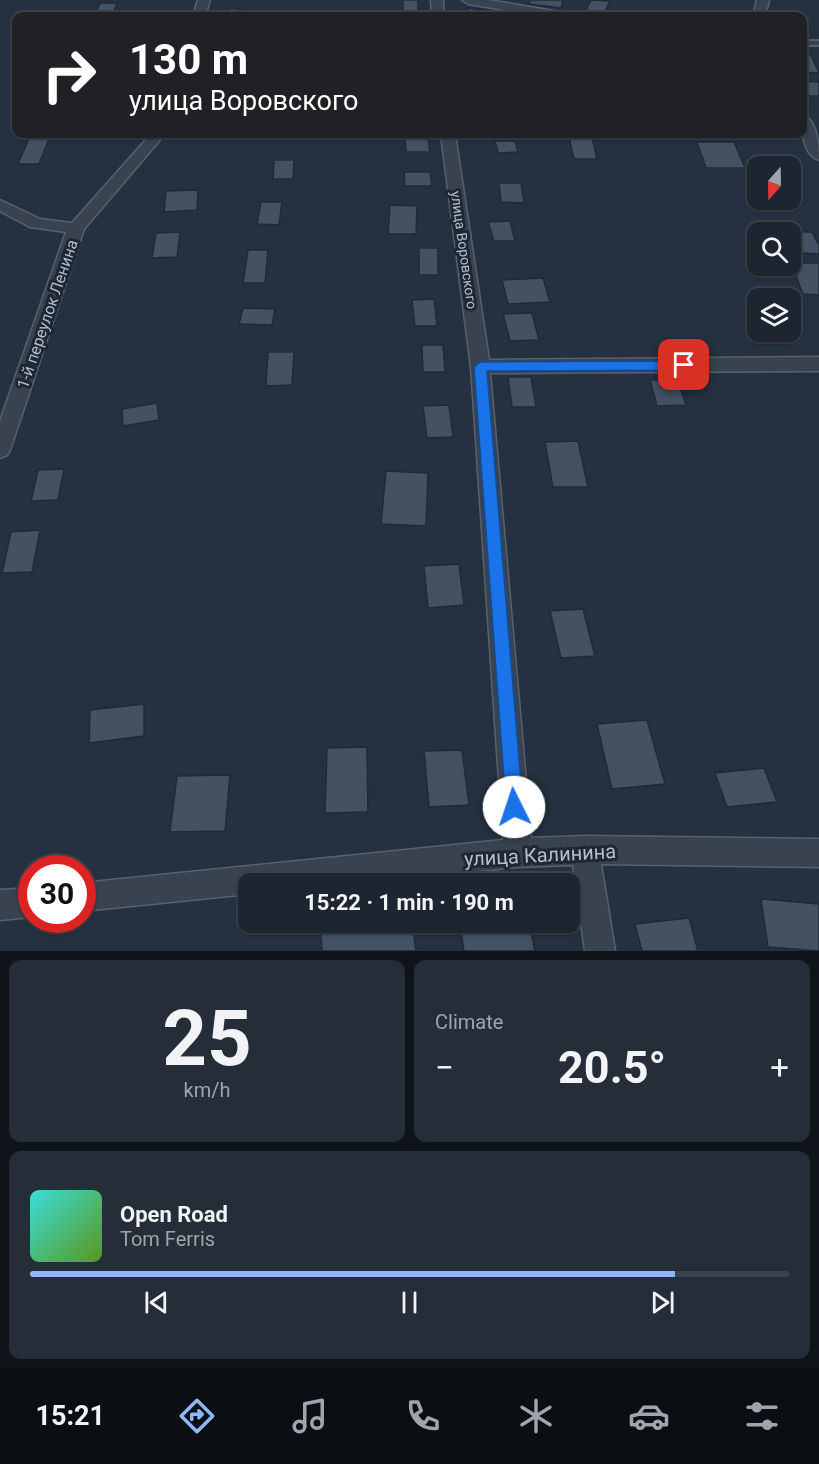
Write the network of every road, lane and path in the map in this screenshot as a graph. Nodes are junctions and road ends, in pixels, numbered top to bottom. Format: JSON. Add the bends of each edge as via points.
{"nodes":[{"id":1,"x":468,"y":0,"type":"edge"},
{"id":2,"x":537,"y":12,"type":"edge"},
{"id":3,"x":807,"y":130,"type":"edge"},
{"id":4,"x":155,"y":138,"type":"edge"},
{"id":5,"x":449,"y":138,"type":"edge"},
{"id":6,"x":819,"y":155,"type":"edge"},
{"id":7,"x":0,"y":205,"type":"edge"},
{"id":8,"x":76,"y":228,"type":"junction"},
{"id":9,"x":819,"y":364,"type":"edge"},
{"id":10,"x":480,"y":367,"type":"junction"},
{"id":11,"x":0,"y":450,"type":"edge"},
{"id":12,"x":585,"y":850,"type":"junction"},
{"id":13,"x":518,"y":853,"type":"junction"},
{"id":14,"x":819,"y":853,"type":"edge"},
{"id":15,"x":96,"y":896,"type":"edge"},
{"id":16,"x":18,"y":903,"type":"edge"},
{"id":17,"x":0,"y":905,"type":"edge"},
{"id":18,"x":600,"y":951,"type":"edge"}],
"edges":[{"from":1,"to":2,"type":"street"},
{"from":3,"to":6,"type":"street"},
{"from":4,"to":8,"type":"street","name":"1-й переулок Ленина"},
{"from":5,"to":10,"type":"street","name":"улица Воровского"},
{"from":7,"to":8,"type":"street","via":[[36,224]]},
{"from":8,"to":11,"type":"street","name":"1-й переулок Ленина"},
{"from":9,"to":10,"type":"street"},
{"from":10,"to":13,"type":"street","name":"улица Воровского"},
{"from":12,"to":13,"type":"street","name":"улица Калинина"},
{"from":12,"to":14,"type":"street","name":"улица Калинина"},
{"from":12,"to":18,"type":"street"},
{"from":13,"to":15,"type":"street","name":"улица Калинина"},
{"from":16,"to":17,"type":"street"}]}
